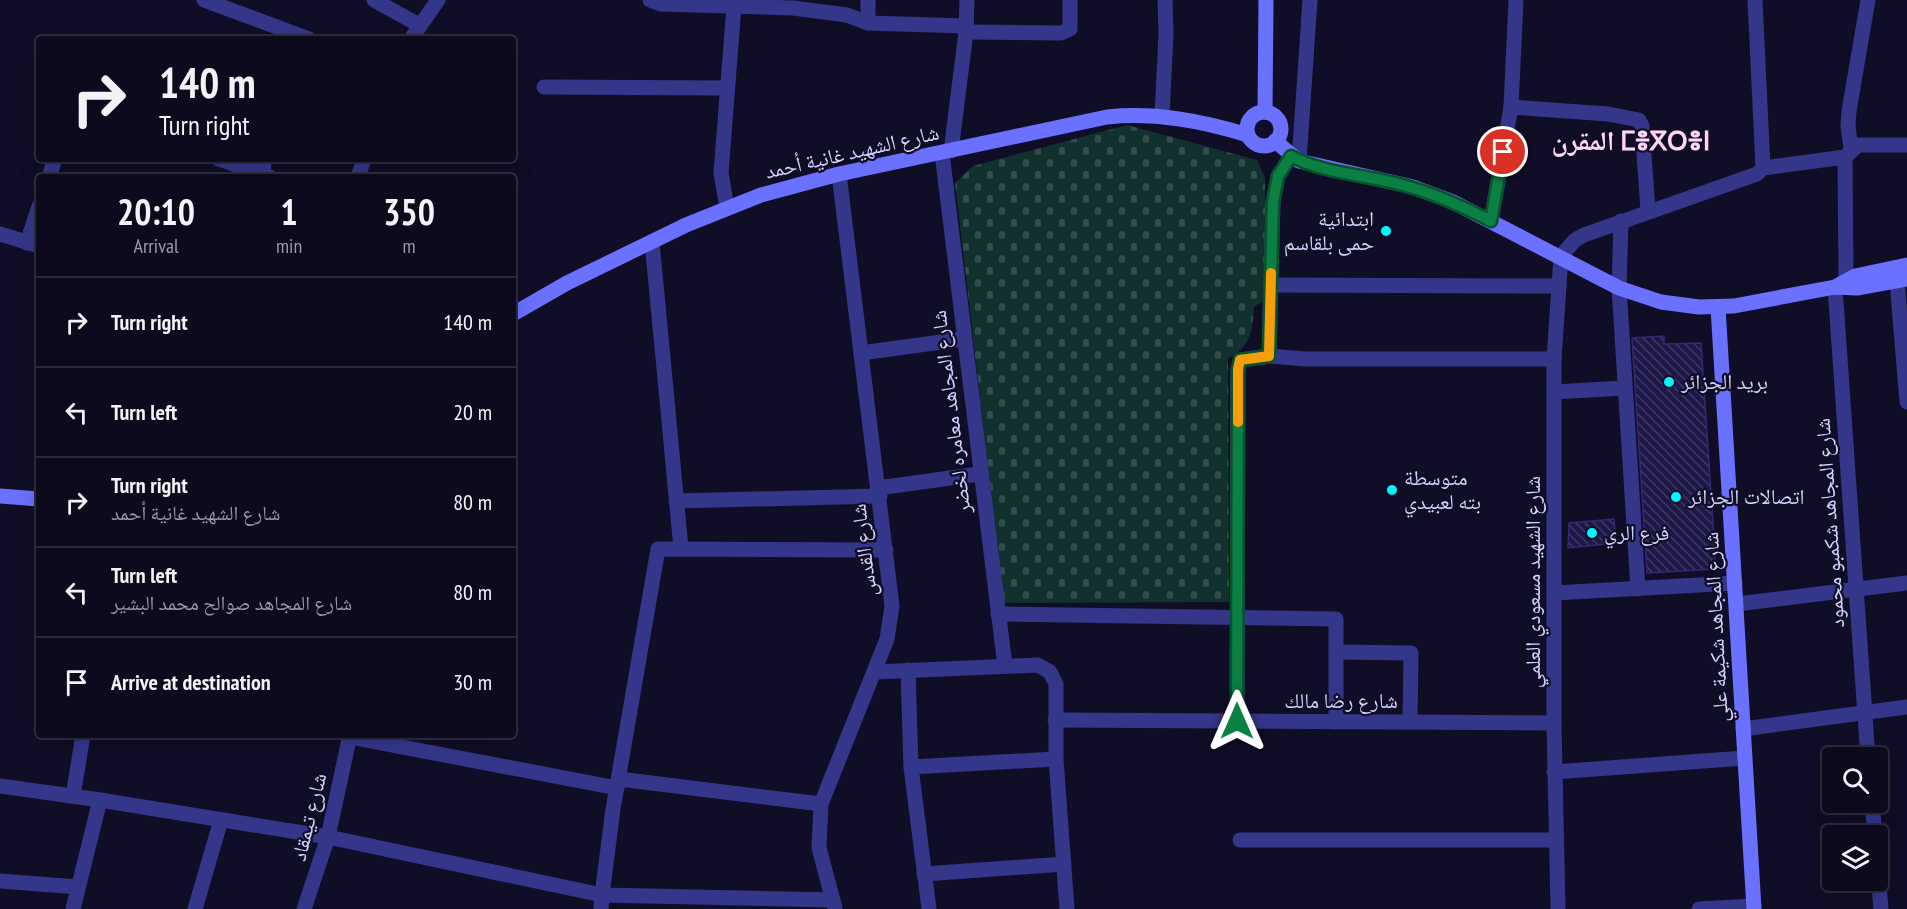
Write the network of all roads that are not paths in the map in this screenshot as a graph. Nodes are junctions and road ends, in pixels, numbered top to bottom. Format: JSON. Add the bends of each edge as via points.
{"nodes":[{"id":1,"x":204,"y":0,"type":"edge"},
{"id":2,"x":374,"y":0,"type":"edge"},
{"id":3,"x":438,"y":0,"type":"edge"},
{"id":4,"x":650,"y":0,"type":"edge"},
{"id":5,"x":868,"y":0,"type":"edge"},
{"id":6,"x":967,"y":0,"type":"edge"},
{"id":7,"x":1070,"y":0,"type":"edge"},
{"id":8,"x":1165,"y":0,"type":"edge"},
{"id":9,"x":1266,"y":0,"type":"edge"},
{"id":10,"x":1310,"y":0,"type":"edge"},
{"id":11,"x":1516,"y":0,"type":"edge"},
{"id":12,"x":1755,"y":0,"type":"edge"},
{"id":13,"x":1868,"y":0,"type":"edge"},
{"id":14,"x":734,"y":6,"type":"junction"},
{"id":15,"x":868,"y":23,"type":"junction"},
{"id":16,"x":419,"y":25,"type":"junction"},
{"id":17,"x":966,"y":29,"type":"junction"},
{"id":18,"x":300,"y":36,"type":"edge"},
{"id":19,"x":413,"y":36,"type":"edge"},
{"id":20,"x":544,"y":87,"type":"dead end"},
{"id":21,"x":726,"y":88,"type":"junction"},
{"id":22,"x":1511,"y":107,"type":"junction"},
{"id":23,"x":1258,"y":114,"type":"junction"},
{"id":24,"x":1162,"y":116,"type":"junction"},
{"id":25,"x":1224,"y":128,"type":"junction"},
{"id":26,"x":1254,"y":140,"type":"junction"},
{"id":27,"x":1275,"y":141,"type":"junction"},
{"id":28,"x":1907,"y":145,"type":"edge"},
{"id":29,"x":946,"y":152,"type":"junction"},
{"id":30,"x":1848,"y":153,"type":"junction"},
{"id":31,"x":1295,"y":159,"type":"junction"},
{"id":32,"x":227,"y":162,"type":"edge"},
{"id":33,"x":1763,"y":168,"type":"junction"},
{"id":34,"x":260,"y":174,"type":"edge"},
{"id":35,"x":839,"y":174,"type":"junction"},
{"id":36,"x":727,"y":208,"type":"junction"},
{"id":37,"x":1647,"y":211,"type":"junction"},
{"id":38,"x":1491,"y":221,"type":"junction"},
{"id":39,"x":1621,"y":221,"type":"junction"},
{"id":40,"x":36,"y":225,"type":"edge"},
{"id":41,"x":0,"y":234,"type":"edge"},
{"id":42,"x":652,"y":242,"type":"junction"},
{"id":43,"x":33,"y":244,"type":"edge"},
{"id":44,"x":1561,"y":256,"type":"junction"},
{"id":45,"x":1907,"y":266,"type":"edge"},
{"id":46,"x":1902,"y":280,"type":"edge"},
{"id":47,"x":1840,"y":283,"type":"junction"},
{"id":48,"x":1271,"y":285,"type":"junction"},
{"id":49,"x":1559,"y":286,"type":"junction"},
{"id":50,"x":1619,"y":288,"type":"junction"},
{"id":51,"x":1718,"y":307,"type":"junction"},
{"id":52,"x":516,"y":312,"type":"edge"},
{"id":53,"x":963,"y":339,"type":"junction"},
{"id":54,"x":861,"y":353,"type":"junction"},
{"id":55,"x":1269,"y":356,"type":"junction"},
{"id":56,"x":1554,"y":359,"type":"junction"},
{"id":57,"x":1624,"y":388,"type":"junction"},
{"id":58,"x":1554,"y":392,"type":"junction"},
{"id":59,"x":1907,"y":402,"type":"edge"},
{"id":60,"x":979,"y":474,"type":"junction"},
{"id":61,"x":879,"y":492,"type":"junction"},
{"id":62,"x":0,"y":496,"type":"edge"},
{"id":63,"x":36,"y":499,"type":"edge"},
{"id":64,"x":676,"y":501,"type":"junction"},
{"id":65,"x":681,"y":548,"type":"junction"},
{"id":66,"x":886,"y":550,"type":"junction"},
{"id":67,"x":1735,"y":583,"type":"junction"},
{"id":68,"x":1907,"y":583,"type":"edge"},
{"id":69,"x":1638,"y":589,"type":"junction"},
{"id":70,"x":1856,"y":591,"type":"junction"},
{"id":71,"x":1554,"y":593,"type":"junction"},
{"id":72,"x":1737,"y":604,"type":"junction"},
{"id":73,"x":998,"y":614,"type":"junction"},
{"id":74,"x":1237,"y":617,"type":"junction"},
{"id":75,"x":1336,"y":652,"type":"junction"},
{"id":76,"x":1005,"y":666,"type":"junction"},
{"id":77,"x":908,"y":670,"type":"junction"},
{"id":78,"x":875,"y":672,"type":"junction"},
{"id":79,"x":1907,"y":706,"type":"edge"},
{"id":80,"x":1864,"y":713,"type":"junction"},
{"id":81,"x":1055,"y":720,"type":"junction"},
{"id":82,"x":1237,"y":721,"type":"junction"},
{"id":83,"x":1336,"y":722,"type":"junction"},
{"id":84,"x":1410,"y":722,"type":"junction"},
{"id":85,"x":1554,"y":723,"type":"junction"},
{"id":86,"x":1743,"y":729,"type":"junction"},
{"id":87,"x":83,"y":738,"type":"edge"},
{"id":88,"x":350,"y":738,"type":"edge"},
{"id":89,"x":361,"y":738,"type":"edge"},
{"id":90,"x":1867,"y":747,"type":"edge"},
{"id":91,"x":1744,"y":758,"type":"junction"},
{"id":92,"x":1056,"y":759,"type":"junction"},
{"id":93,"x":911,"y":767,"type":"junction"},
{"id":94,"x":1554,"y":772,"type":"junction"},
{"id":95,"x":618,"y":783,"type":"junction"},
{"id":96,"x":0,"y":786,"type":"edge"},
{"id":97,"x":74,"y":796,"type":"junction"},
{"id":98,"x":99,"y":800,"type":"junction"},
{"id":99,"x":821,"y":804,"type":"junction"},
{"id":100,"x":221,"y":820,"type":"junction"},
{"id":101,"x":328,"y":837,"type":"junction"},
{"id":102,"x":1240,"y":840,"type":"dead end"},
{"id":103,"x":1556,"y":840,"type":"junction"},
{"id":104,"x":1064,"y":864,"type":"junction"},
{"id":105,"x":924,"y":874,"type":"junction"},
{"id":106,"x":0,"y":881,"type":"edge"},
{"id":107,"x":78,"y":887,"type":"junction"},
{"id":108,"x":1880,"y":891,"type":"edge"},
{"id":109,"x":602,"y":902,"type":"edge"},
{"id":110,"x":757,"y":904,"type":"edge"},
{"id":111,"x":834,"y":905,"type":"edge"},
{"id":112,"x":1754,"y":907,"type":"edge"},
{"id":113,"x":73,"y":909,"type":"edge"},
{"id":114,"x":195,"y":909,"type":"edge"},
{"id":115,"x":304,"y":909,"type":"edge"},
{"id":116,"x":929,"y":909,"type":"edge"},
{"id":117,"x":1067,"y":909,"type":"edge"},
{"id":118,"x":1558,"y":909,"type":"edge"},
{"id":119,"x":1699,"y":909,"type":"edge"},
{"id":120,"x":1881,"y":909,"type":"edge"}],
"edges":[{"from":1,"to":18,"type":"street"},
{"from":2,"to":16,"type":"street"},
{"from":3,"to":16,"type":"street"},
{"from":4,"to":14,"type":"street","via":[[661,4]]},
{"from":5,"to":15,"type":"street"},
{"from":6,"to":17,"type":"street","name":"شارع المجاهد معامره لخضر"},
{"from":7,"to":17,"type":"street","via":[[1070,29],[1061,33]]},
{"from":8,"to":24,"type":"street"},
{"from":9,"to":23,"type":"main road"},
{"from":10,"to":31,"type":"street"},
{"from":11,"to":22,"type":"street"},
{"from":12,"to":33,"type":"street"},
{"from":13,"to":30,"type":"street","name":"شارع المجاهد شكمبو محمود","via":[[1849,111]]},
{"from":14,"to":15,"type":"street","via":[[823,11]]},
{"from":14,"to":21,"type":"street"},
{"from":15,"to":17,"type":"street"},
{"from":16,"to":19,"type":"street"},
{"from":17,"to":29,"type":"street","name":"شارع المجاهد معامره لخضر"},
{"from":20,"to":21,"type":"street"},
{"from":21,"to":36,"type":"street","via":[[721,173]]},
{"from":22,"to":37,"type":"street","via":[[1639,120]]},
{"from":22,"to":38,"type":"street"},
{"from":23,"to":25,"type":"main road"},
{"from":23,"to":26,"type":"main road","via":[[1247,126]]},
{"from":23,"to":27,"type":"main road","via":[[1278,121],[1280,131]]},
{"from":24,"to":25,"type":"main road","name":"شارع الشهيد غانية أحمد"},
{"from":24,"to":29,"type":"main road","name":"شارع الشهيد غانية أحمد","via":[[1107,117]]},
{"from":25,"to":26,"type":"main road","name":"شارع الشهيد غانية أحمد"},
{"from":26,"to":27,"type":"main road"},
{"from":26,"to":31,"type":"main road","name":"شارع الشهيد غانية أحمد","via":[[1274,153]]},
{"from":27,"to":31,"type":"main road"},
{"from":28,"to":30,"type":"street","via":[[1858,145]]},
{"from":29,"to":35,"type":"main road","name":"شارع الشهيد غانية أحمد"},
{"from":29,"to":53,"type":"street","name":"شارع المجاهد معامره لخضر"},
{"from":30,"to":33,"type":"street"},
{"from":30,"to":47,"type":"street","name":"شارع المجاهد شكمبو محمود"},
{"from":31,"to":38,"type":"main road","via":[[1413,188]]},
{"from":31,"to":48,"type":"street","via":[[1278,176],[1273,202]]},
{"from":32,"to":34,"type":"street"},
{"from":33,"to":37,"type":"street","via":[[1758,174]]},
{"from":35,"to":36,"type":"main road","name":"شارع الشهيد غانية أحمد"},
{"from":35,"to":54,"type":"street","name":"شارع القدس"},
{"from":36,"to":42,"type":"main road","name":"شارع الشهيد غانية أحمد"},
{"from":37,"to":39,"type":"street"},
{"from":38,"to":44,"type":"main road"},
{"from":39,"to":44,"type":"street","via":[[1575,240]]},
{"from":39,"to":50,"type":"street"},
{"from":40,"to":43,"type":"street"},
{"from":41,"to":43,"type":"street"},
{"from":42,"to":52,"type":"main road","name":"شارع الشهيد غانية أحمد"},
{"from":42,"to":64,"type":"street"},
{"from":44,"to":49,"type":"street","name":"شارع الشهيد مسعودي العلمي"},
{"from":44,"to":50,"type":"main road"},
{"from":45,"to":47,"type":"main road"},
{"from":46,"to":47,"type":"main road","via":[[1857,288]]},
{"from":46,"to":59,"type":"street"},
{"from":47,"to":51,"type":"main road"},
{"from":47,"to":70,"type":"street","name":"شارع المجاهد شكمبو محمود"},
{"from":48,"to":49,"type":"street"},
{"from":48,"to":55,"type":"street"},
{"from":49,"to":56,"type":"street","name":"شارع الشهيد مسعودي العلمي"},
{"from":50,"to":51,"type":"main road","via":[[1671,303]]},
{"from":50,"to":57,"type":"street"},
{"from":51,"to":67,"type":"main road","name":"شارع المجاهد شكيمة علي"},
{"from":53,"to":54,"type":"street"},
{"from":53,"to":60,"type":"street","name":"شارع المجاهد معامره لخضر"},
{"from":54,"to":61,"type":"street","name":"شارع القدس"},
{"from":55,"to":56,"type":"street"},
{"from":55,"to":74,"type":"street","via":[[1240,360],[1238,369]]},
{"from":56,"to":58,"type":"street","name":"شارع الشهيد مسعودي العلمي"},
{"from":57,"to":58,"type":"street"},
{"from":57,"to":69,"type":"street"},
{"from":58,"to":71,"type":"street","name":"شارع الشهيد مسعودي العلمي"},
{"from":60,"to":61,"type":"street"},
{"from":60,"to":73,"type":"street","name":"شارع المجاهد معامره لخضر"},
{"from":61,"to":64,"type":"street"},
{"from":61,"to":66,"type":"street","name":"شارع القدس"},
{"from":62,"to":63,"type":"main road"},
{"from":64,"to":65,"type":"street"},
{"from":65,"to":66,"type":"street"},
{"from":65,"to":95,"type":"street","via":[[658,549]]},
{"from":66,"to":78,"type":"street","name":"شارع القدس","via":[[892,589],[890,623]]},
{"from":67,"to":69,"type":"street"},
{"from":67,"to":72,"type":"main road","name":"شارع المجاهد شكيمة علي"},
{"from":68,"to":70,"type":"street"},
{"from":69,"to":71,"type":"street"},
{"from":70,"to":72,"type":"street"},
{"from":70,"to":80,"type":"street","name":"شارع المجاهد شكمبو محمود"},
{"from":71,"to":85,"type":"street","name":"شارع الشهيد مسعودي العلمي"},
{"from":72,"to":86,"type":"main road","name":"شارع المجاهد شكيمة علي"},
{"from":73,"to":74,"type":"street"},
{"from":73,"to":76,"type":"street","name":"شارع المجاهد معامره لخضر"},
{"from":74,"to":75,"type":"street","via":[[1336,619]]},
{"from":74,"to":82,"type":"street"},
{"from":75,"to":83,"type":"street"},
{"from":75,"to":84,"type":"street","via":[[1411,652]]},
{"from":76,"to":77,"type":"street"},
{"from":76,"to":81,"type":"street","via":[[1038,665],[1050,672],[1056,684]]},
{"from":77,"to":78,"type":"street"},
{"from":77,"to":93,"type":"street"},
{"from":78,"to":99,"type":"street","name":"شارع القدس"},
{"from":79,"to":80,"type":"street"},
{"from":80,"to":86,"type":"street"},
{"from":80,"to":90,"type":"street","name":"شارع المجاهد شكمبو محمود"},
{"from":81,"to":82,"type":"street","name":"شارع رضا مالك"},
{"from":81,"to":92,"type":"street"},
{"from":82,"to":83,"type":"street","name":"شارع رضا مالك"},
{"from":83,"to":84,"type":"street","name":"شارع رضا مالك"},
{"from":84,"to":85,"type":"street","name":"شارع رضا مالك"},
{"from":85,"to":94,"type":"street","name":"شارع الشهيد مسعودي العلمي"},
{"from":86,"to":91,"type":"main road","name":"شارع المجاهد شكيمة علي"},
{"from":87,"to":97,"type":"street"},
{"from":88,"to":101,"type":"street","name":"شارع تيمقاد"},
{"from":89,"to":95,"type":"street"},
{"from":91,"to":94,"type":"street"},
{"from":91,"to":112,"type":"main road","name":"شارع المجاهد شكيمة علي"},
{"from":92,"to":93,"type":"street"},
{"from":92,"to":104,"type":"street"},
{"from":93,"to":105,"type":"street"},
{"from":94,"to":103,"type":"street","name":"شارع الشهيد مسعودي العلمي"},
{"from":95,"to":99,"type":"street"},
{"from":95,"to":109,"type":"street"},
{"from":96,"to":97,"type":"street"},
{"from":97,"to":98,"type":"street"},
{"from":98,"to":100,"type":"street"},
{"from":98,"to":107,"type":"street"},
{"from":99,"to":111,"type":"street","name":"شارع القدس","via":[[819,848]]},
{"from":100,"to":101,"type":"street"},
{"from":100,"to":114,"type":"street"},
{"from":101,"to":109,"type":"street"},
{"from":101,"to":115,"type":"street","name":"شارع تيمقاد"},
{"from":102,"to":103,"type":"street"},
{"from":103,"to":118,"type":"street","name":"شارع الشهيد مسعودي العلمي"},
{"from":104,"to":105,"type":"street"},
{"from":104,"to":117,"type":"street"},
{"from":105,"to":116,"type":"street"},
{"from":106,"to":107,"type":"street"},
{"from":107,"to":113,"type":"street"},
{"from":108,"to":120,"type":"street"},
{"from":109,"to":110,"type":"street"},
{"from":110,"to":111,"type":"street"},
{"from":112,"to":119,"type":"street"}]}
